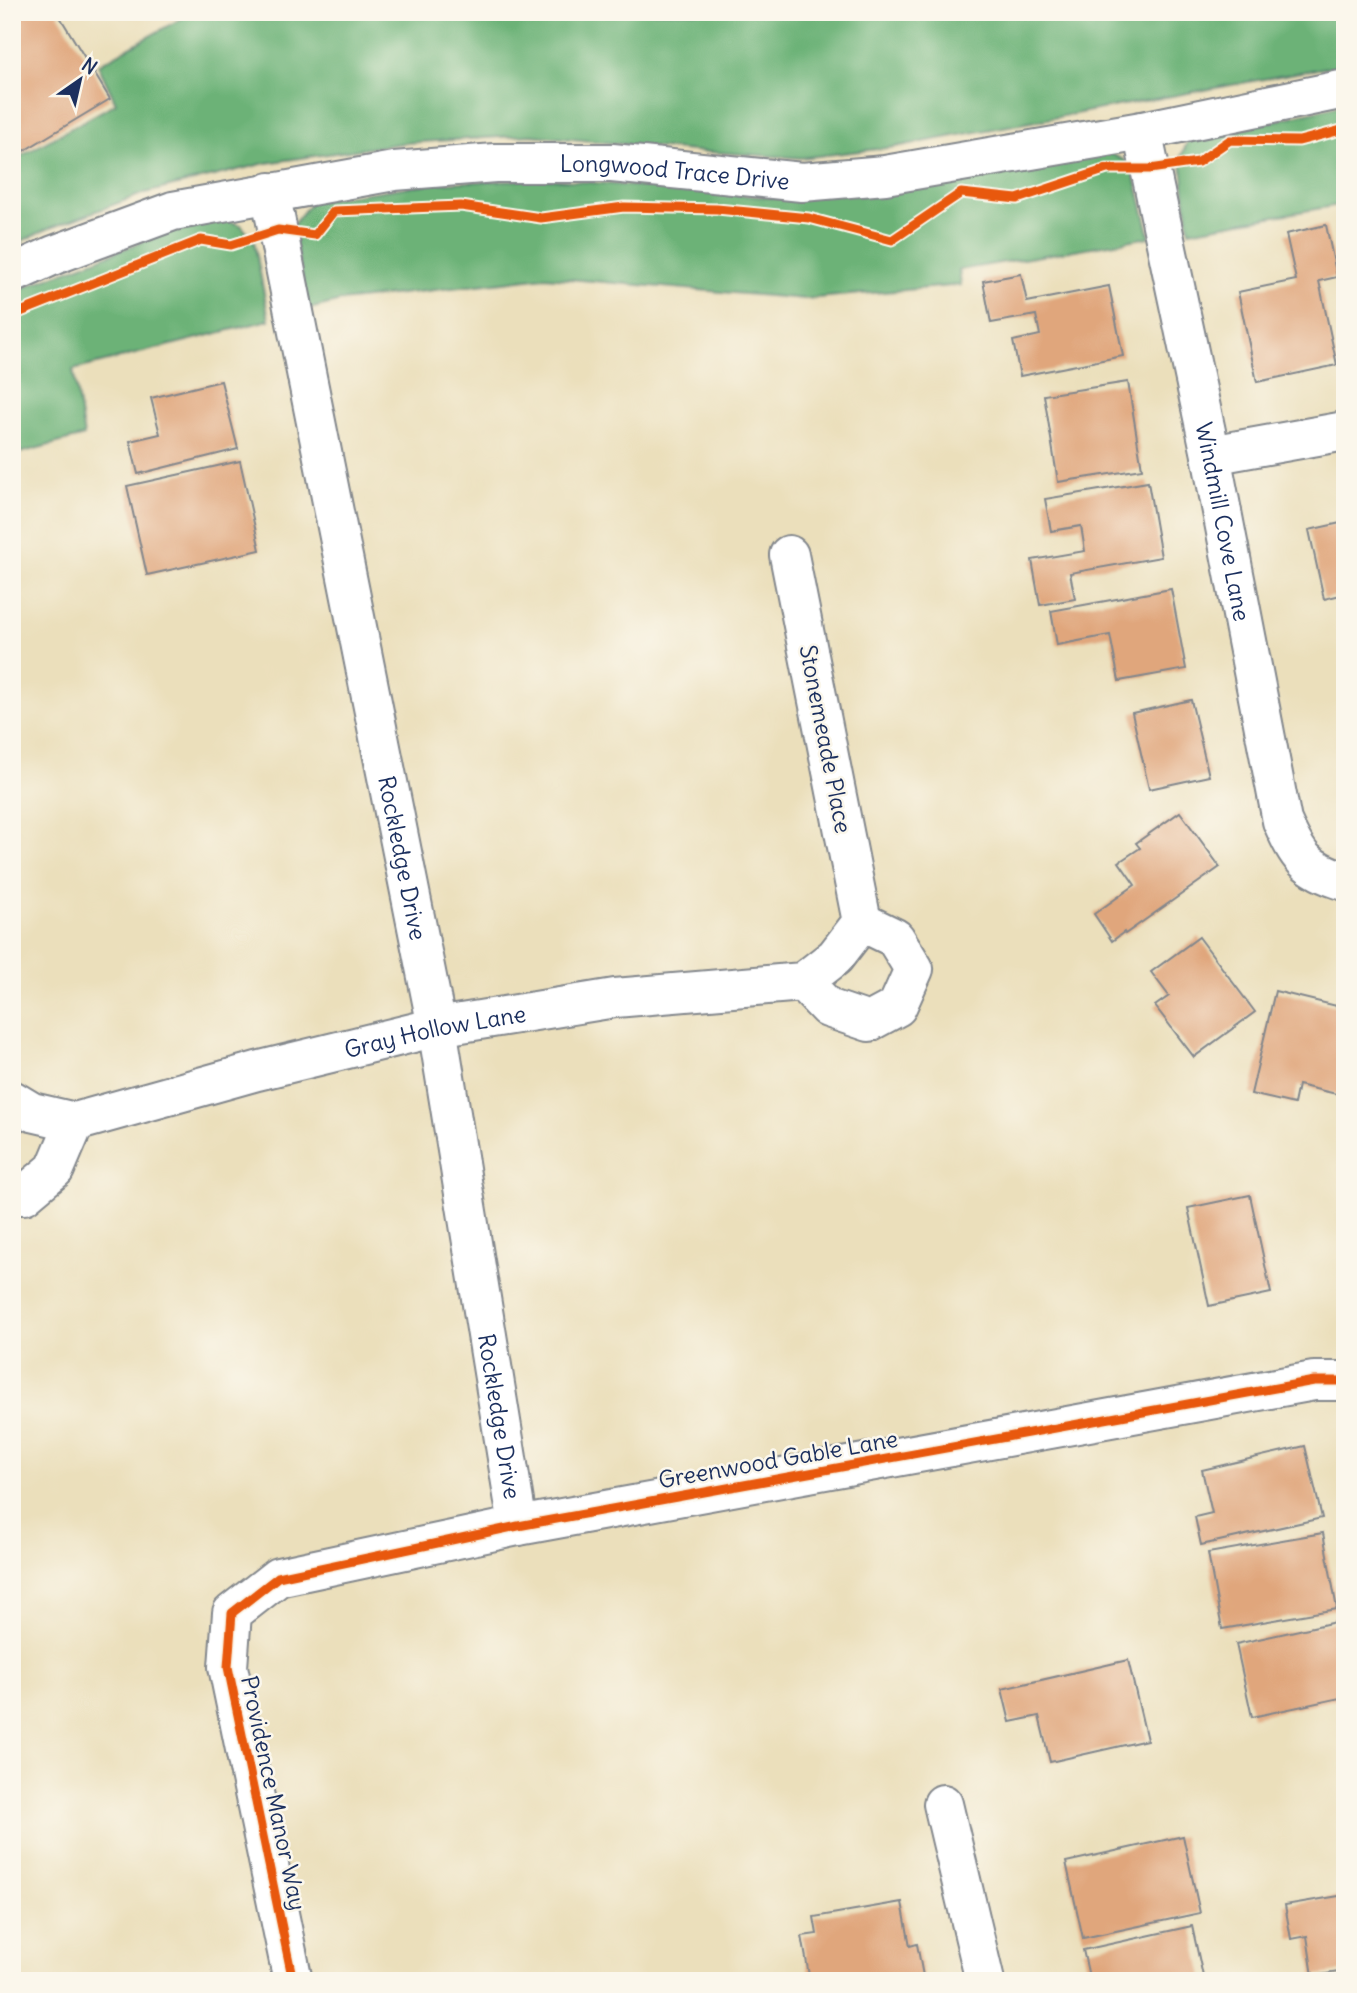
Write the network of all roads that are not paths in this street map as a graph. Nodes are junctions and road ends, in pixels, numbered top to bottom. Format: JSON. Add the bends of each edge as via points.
{"nodes":[{"id":1,"x":1345,"y":89,"type":"edge"},
{"id":2,"x":1142,"y":131,"type":"junction"},
{"id":3,"x":270,"y":192,"type":"junction"},
{"id":4,"x":12,"y":274,"type":"edge"},
{"id":5,"x":1345,"y":431,"type":"edge"},
{"id":6,"x":1211,"y":455,"type":"junction"},
{"id":7,"x":789,"y":555,"type":"dead end"},
{"id":8,"x":1345,"y":881,"type":"edge"},
{"id":9,"x":862,"y":922,"type":"junction"},
{"id":10,"x":803,"y":982,"type":"junction"},
{"id":11,"x":437,"y":1027,"type":"junction"},
{"id":12,"x":22,"y":1106,"type":"edge"},
{"id":13,"x":75,"y":1122,"type":"junction"},
{"id":14,"x":12,"y":1195,"type":"edge"},
{"id":15,"x":1345,"y":1381,"type":"edge"},
{"id":16,"x":518,"y":1526,"type":"junction"},
{"id":17,"x":232,"y":1613,"type":"joint"},
{"id":18,"x":943,"y":1804,"type":"dead end"},
{"id":19,"x":293,"y":1981,"type":"edge"},
{"id":20,"x":985,"y":1981,"type":"edge"}],
"edges":[{"from":1,"to":2,"type":"street","name":"Longwood Trace Drive"},
{"from":2,"to":3,"type":"street","name":"Longwood Trace Drive","via":[[885,175],[802,181],[612,163],[495,163],[394,171]]},
{"from":2,"to":6,"type":"street","name":"Windmill Cove Lane"},
{"from":3,"to":4,"type":"street","name":"Longwood Trace Drive","via":[[173,211]]},
{"from":3,"to":11,"type":"street","name":"Rockledge Drive"},
{"from":5,"to":6,"type":"street"},
{"from":6,"to":8,"type":"street","name":"Windmill Cove Lane","via":[[1282,821],[1296,852],[1322,874]]},
{"from":7,"to":9,"type":"street","name":"Stonemeade Place"},
{"from":9,"to":10,"type":"street","via":[[835,957]]},
{"from":9,"to":10,"type":"street","via":[[895,938],[914,969],[897,1007],[869,1022],[828,1008]]},
{"from":10,"to":11,"type":"street","name":"Gray Hollow Lane","via":[[615,998]]},
{"from":11,"to":13,"type":"street","name":"Gray Hollow Lane"},
{"from":11,"to":16,"type":"street","name":"Rockledge Drive"},
{"from":12,"to":13,"type":"street","name":"Gray Hollow Lane"},
{"from":13,"to":14,"type":"street","via":[[55,1168],[24,1195]]},
{"from":15,"to":16,"type":"street","name":"Greenwood Gable Lane","via":[[1314,1381]]},
{"from":16,"to":17,"type":"street","name":"Greenwood Gable Lane","via":[[278,1577]]},
{"from":17,"to":19,"type":"street","name":"Providence Manor Way","via":[[228,1667]]},
{"from":18,"to":20,"type":"street"}]}
